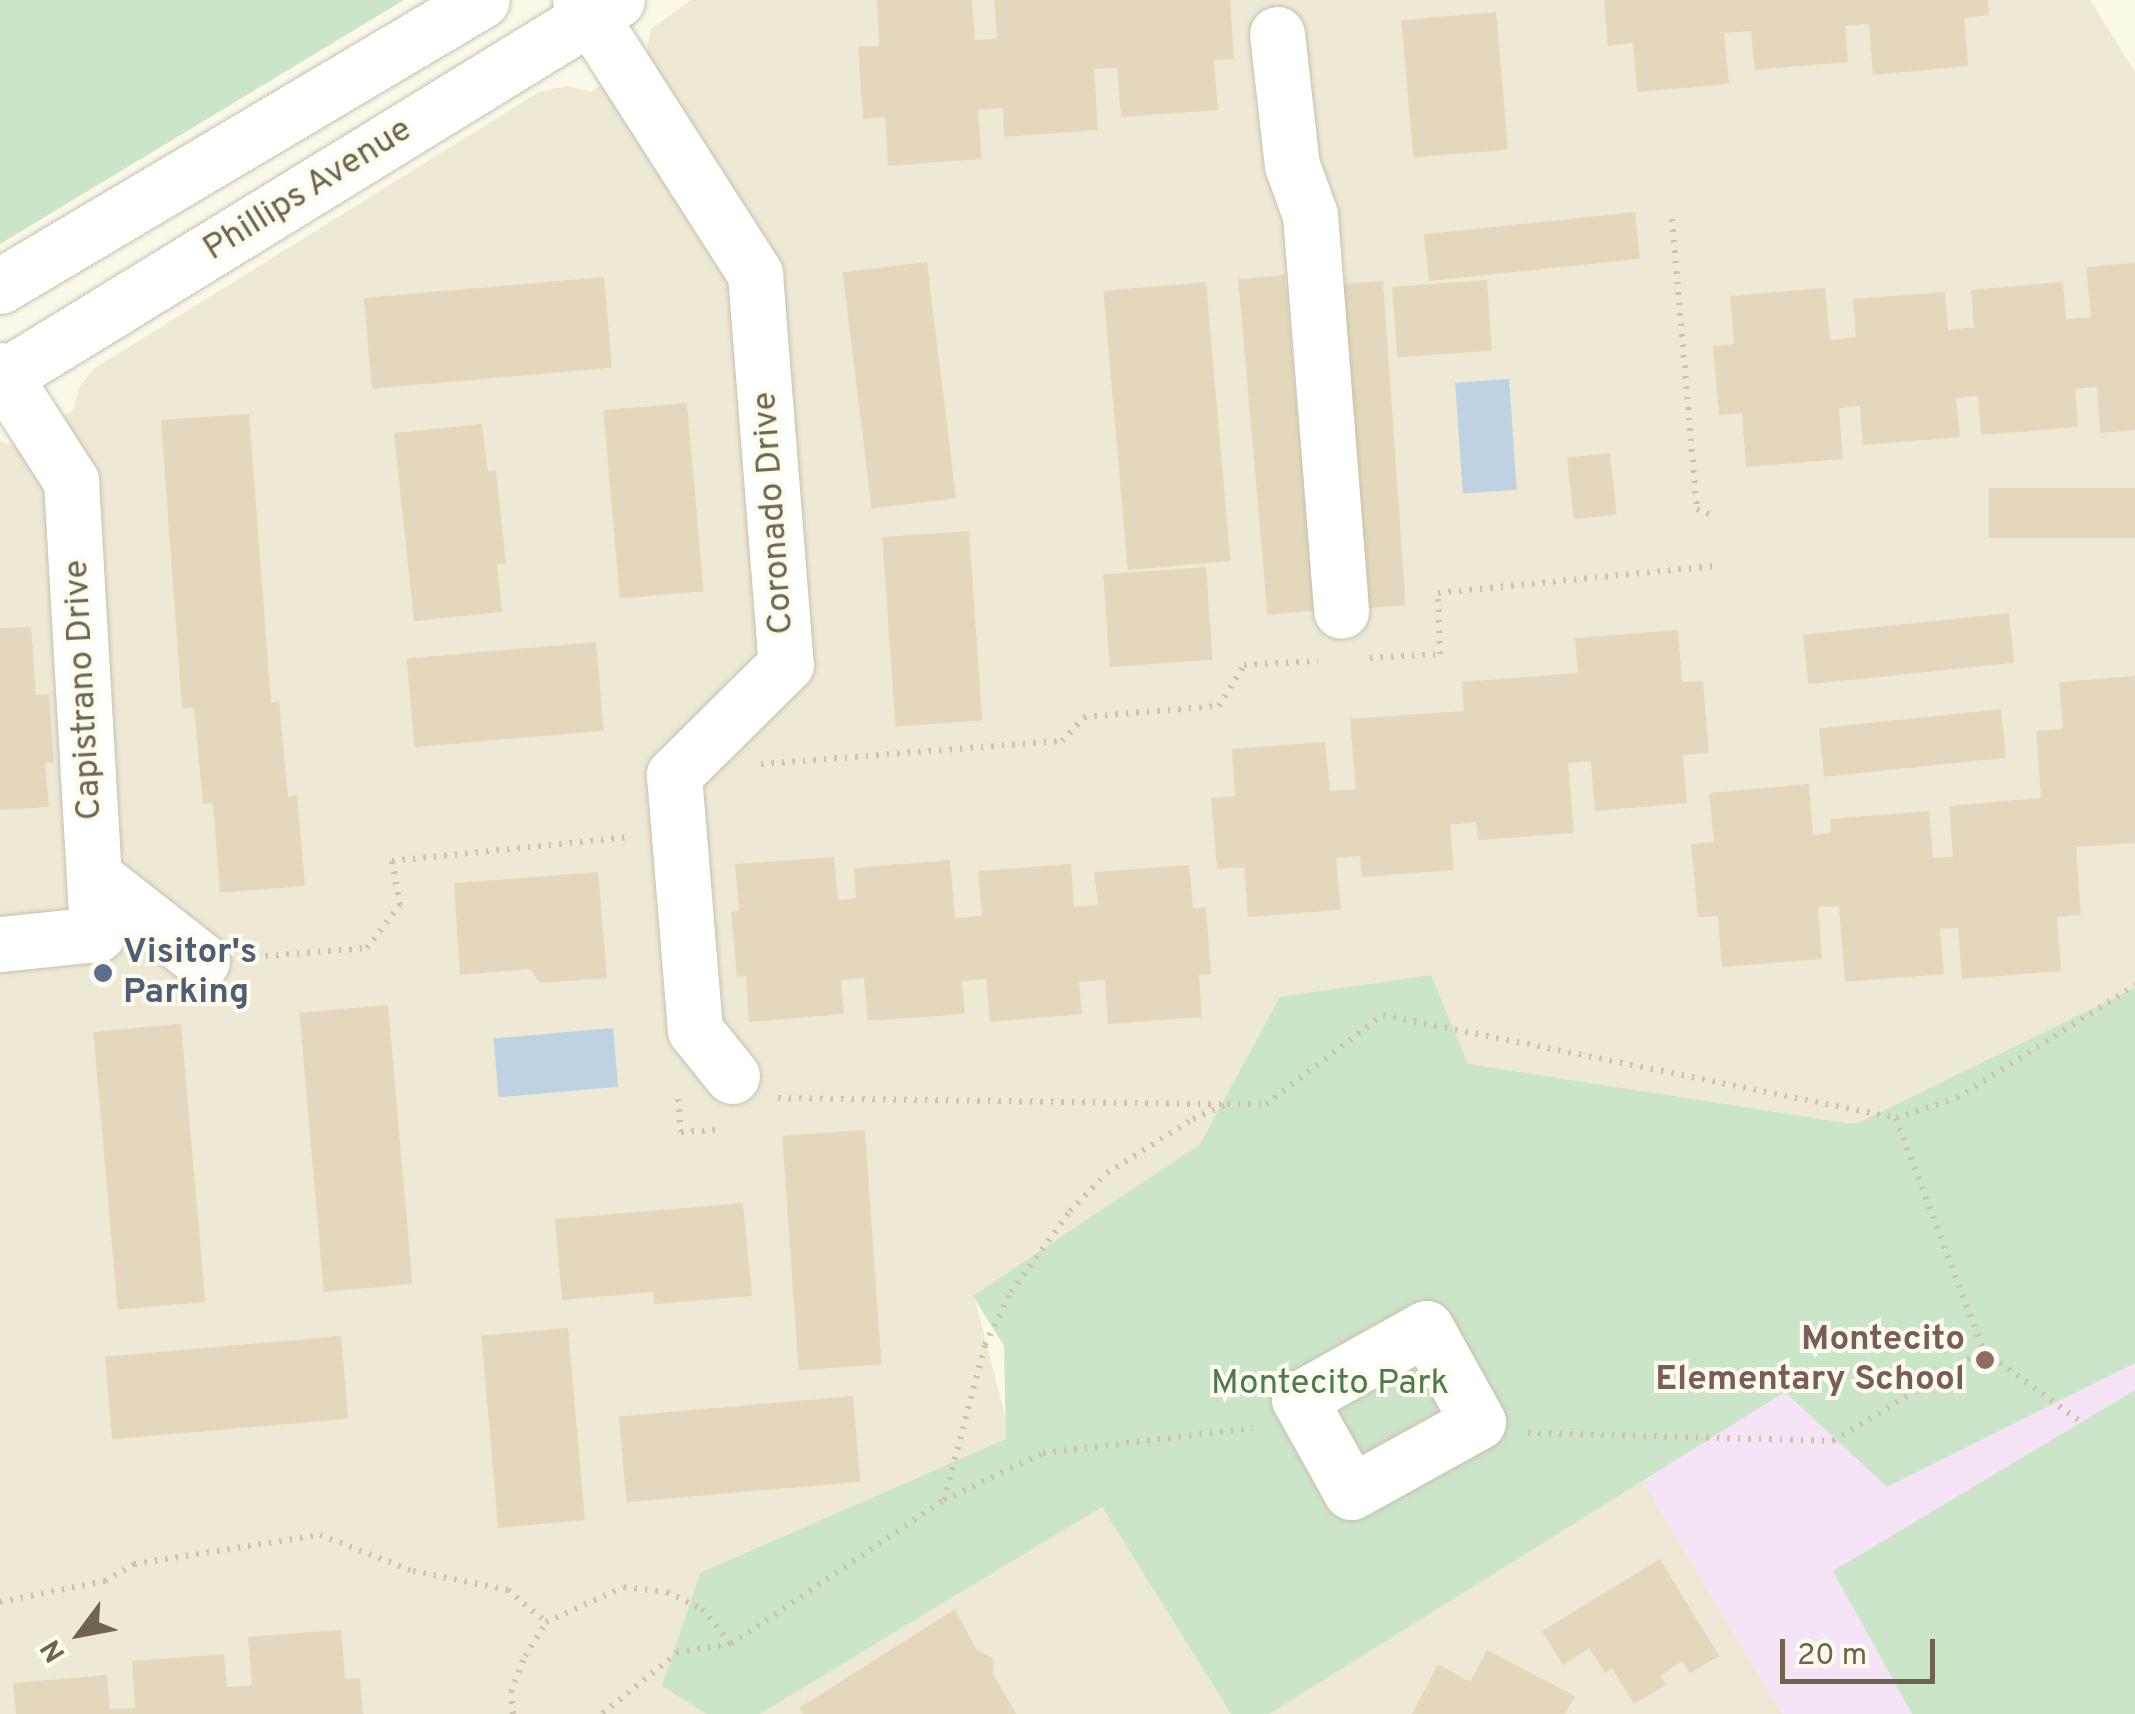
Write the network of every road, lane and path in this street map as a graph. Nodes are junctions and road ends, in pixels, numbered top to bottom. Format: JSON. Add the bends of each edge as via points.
{"nodes":[{"id":1,"x":482,"y":0,"type":"edge"},
{"id":2,"x":596,"y":5,"type":"edge"},
{"id":3,"x":1277,"y":34,"type":"dead end"},
{"id":4,"x":1672,"y":220,"type":"dead end"},
{"id":5,"x":0,"y":286,"type":"edge"},
{"id":6,"x":1,"y":376,"type":"edge"},
{"id":7,"x":1709,"y":514,"type":"dead end"},
{"id":8,"x":1714,"y":566,"type":"dead end"},
{"id":9,"x":1344,"y":643,"type":"junction"},
{"id":10,"x":722,"y":728,"type":"junction"},
{"id":11,"x":636,"y":836,"type":"dead end"},
{"id":12,"x":95,"y":876,"type":"junction"},
{"id":13,"x":0,"y":944,"type":"edge"},
{"id":14,"x":202,"y":961,"type":"joint"},
{"id":15,"x":2135,"y":985,"type":"edge"},
{"id":16,"x":678,"y":1092,"type":"dead end"},
{"id":17,"x":734,"y":1102,"type":"junction"},
{"id":18,"x":1227,"y":1104,"type":"junction"},
{"id":19,"x":1896,"y":1118,"type":"junction"},
{"id":20,"x":1983,"y":1350,"type":"junction"},
{"id":21,"x":1312,"y":1420,"type":"junction"},
{"id":22,"x":1478,"y":1422,"type":"junction"},
{"id":23,"x":2082,"y":1423,"type":"dead end"},
{"id":24,"x":944,"y":1500,"type":"junction"},
{"id":25,"x":0,"y":1602,"type":"edge"},
{"id":26,"x":546,"y":1622,"type":"junction"},
{"id":27,"x":731,"y":1644,"type":"junction"},
{"id":28,"x":513,"y":1714,"type":"edge"},
{"id":29,"x":602,"y":1714,"type":"edge"}],
"edges":[{"from":1,"to":5,"type":"street","name":"Phillips Avenue"},
{"from":2,"to":6,"type":"street","name":"Phillips Avenue"},
{"from":2,"to":10,"type":"street","name":"Coronado Drive","via":[[755,274],[786,664]]},
{"from":3,"to":9,"type":"street","via":[[1292,165],[1310,215]]},
{"from":4,"to":7,"type":"path","via":[[1697,509]]},
{"from":6,"to":12,"type":"street","name":"Capistrano Drive","via":[[71,481]]},
{"from":8,"to":9,"type":"path","via":[[1438,593],[1440,654]]},
{"from":9,"to":10,"type":"path","via":[[1244,665],[1219,706],[1084,717],[1062,741],[756,765]]},
{"from":10,"to":17,"type":"street","name":"Coronado Drive","via":[[674,775],[695,1030]]},
{"from":11,"to":14,"type":"path","via":[[392,861],[400,905],[366,948]]},
{"from":12,"to":13,"type":"street","name":"Capistrano Drive","via":[[97,938]]},
{"from":12,"to":14,"type":"street"},
{"from":15,"to":19,"type":"path","via":[[1957,1098]]},
{"from":16,"to":17,"type":"path","via":[[681,1132]]},
{"from":17,"to":18,"type":"path","via":[[734,1096],[894,1104]]},
{"from":18,"to":19,"type":"path","via":[[1266,1104],[1383,1015]]},
{"from":18,"to":24,"type":"path","via":[[1107,1173],[1011,1292],[970,1386]]},
{"from":19,"to":20,"type":"path"},
{"from":20,"to":22,"type":"path","via":[[1833,1442],[1527,1433]]},
{"from":20,"to":23,"type":"path"},
{"from":21,"to":22,"type":"street","via":[[1351,1492]]},
{"from":21,"to":22,"type":"street","via":[[1299,1398],[1426,1328]]},
{"from":21,"to":24,"type":"path","via":[[1043,1453]]},
{"from":24,"to":27,"type":"path"},
{"from":25,"to":26,"type":"path","via":[[106,1581],[134,1564],[320,1535],[413,1572],[508,1590]]},
{"from":26,"to":27,"type":"path","via":[[624,1587],[667,1592],[702,1609]]},
{"from":26,"to":28,"type":"path","via":[[524,1656],[512,1692]]},
{"from":27,"to":29,"type":"path","via":[[678,1652]]}]}
